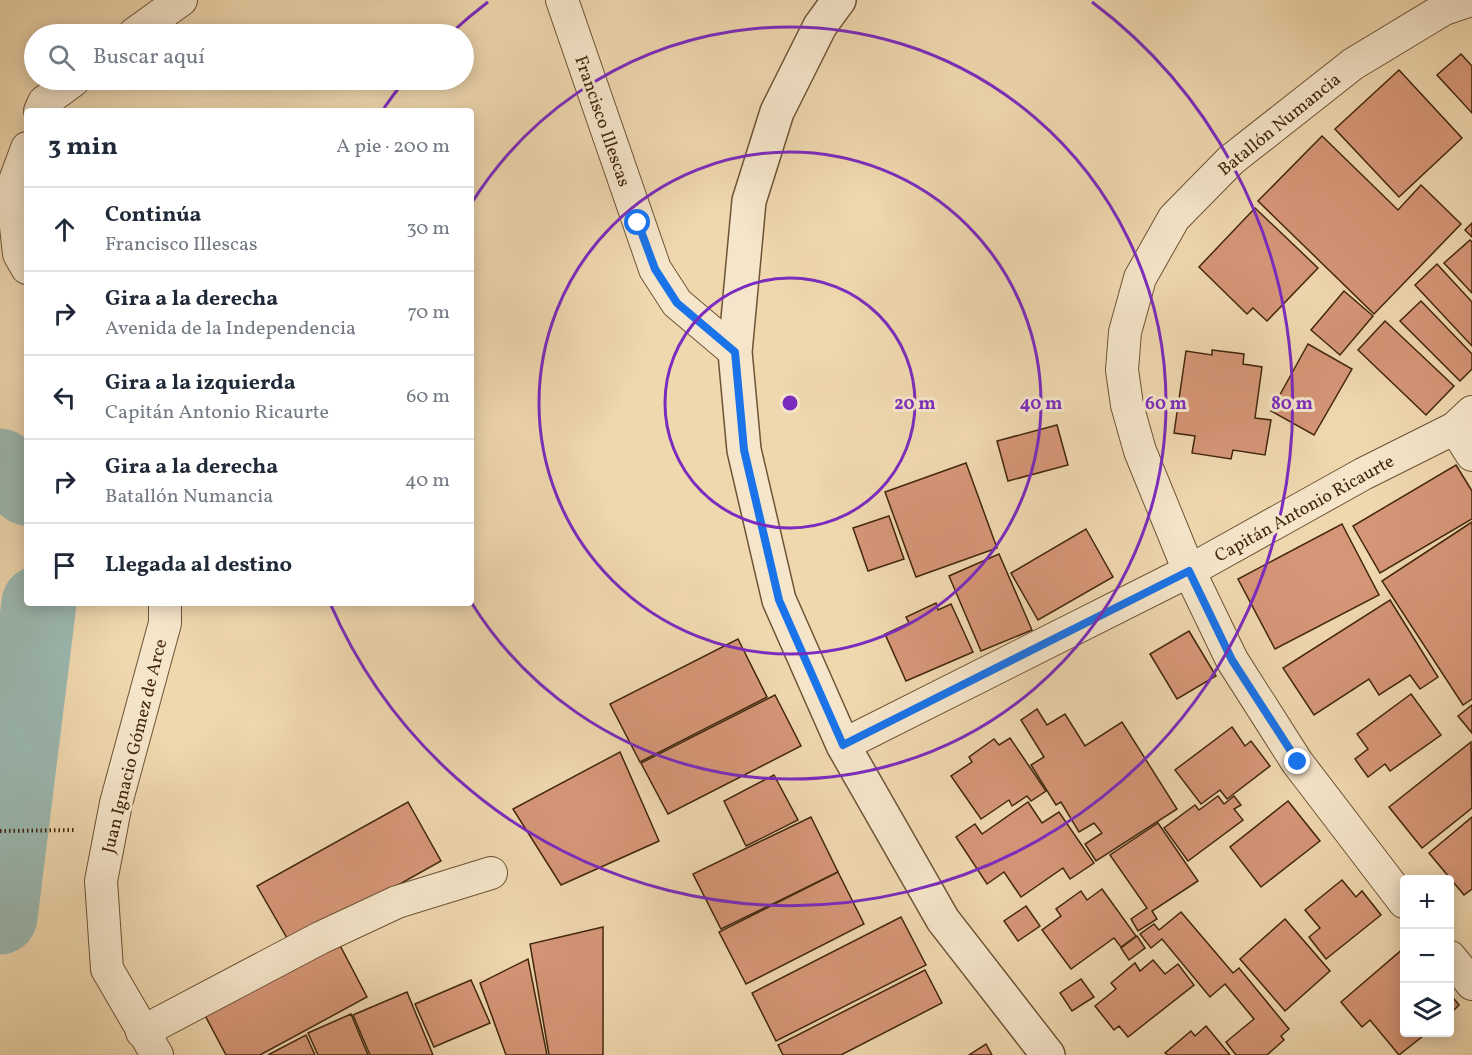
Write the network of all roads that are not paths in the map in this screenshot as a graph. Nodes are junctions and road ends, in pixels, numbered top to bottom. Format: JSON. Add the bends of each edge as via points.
{"nodes":[{"id":1,"x":181,"y":0,"type":"edge"},
{"id":2,"x":562,"y":0,"type":"edge"},
{"id":3,"x":839,"y":0,"type":"edge"},
{"id":4,"x":1472,"y":0,"type":"edge"},
{"id":5,"x":148,"y":24,"type":"edge"},
{"id":6,"x":60,"y":90,"type":"edge"},
{"id":7,"x":41,"y":108,"type":"edge"},
{"id":8,"x":24,"y":156,"type":"edge"},
{"id":9,"x":24,"y":262,"type":"edge"},
{"id":10,"x":735,"y":352,"type":"junction"},
{"id":11,"x":1464,"y":420,"type":"edge"},
{"id":12,"x":1472,"y":455,"type":"edge"},
{"id":13,"x":1189,"y":571,"type":"junction"},
{"id":14,"x":165,"y":606,"type":"edge"},
{"id":15,"x":843,"y":745,"type":"junction"},
{"id":16,"x":491,"y":873,"type":"dead end"},
{"id":17,"x":1400,"y":897,"type":"edge"},
{"id":18,"x":1454,"y":963,"type":"edge"},
{"id":19,"x":1472,"y":984,"type":"edge"},
{"id":20,"x":149,"y":1044,"type":"edge"},
{"id":21,"x":1048,"y":1055,"type":"edge"}],
"edges":[{"from":1,"to":5,"type":"street"},
{"from":2,"to":10,"type":"street","name":"Francisco Illescas","via":[[655,269],[677,303]]},
{"from":3,"to":10,"type":"street","via":[[820,26],[777,112],[748,201]]},
{"from":4,"to":13,"type":"street","name":"Batallón Numancia","via":[[1444,9],[1353,64],[1231,160],[1173,218],[1140,278],[1125,332],[1122,369],[1127,405],[1140,451]]},
{"from":6,"to":7,"type":"street"},
{"from":8,"to":9,"type":"street","via":[[12,189]]},
{"from":10,"to":15,"type":"street","via":[[744,450],[779,600]]},
{"from":11,"to":12,"type":"street"},
{"from":11,"to":13,"type":"street","name":"Capitán Antonio Ricaurte"},
{"from":13,"to":15,"type":"street","name":"Capitán Antonio Ricaurte"},
{"from":13,"to":17,"type":"street","name":"Batallón Numancia","via":[[1232,660],[1298,762]]},
{"from":14,"to":20,"type":"street","name":"Juan Ignacio Gómez de Arce","via":[[165,623],[116,803],[101,881],[107,969]]},
{"from":15,"to":21,"type":"street","via":[[943,920]]},
{"from":16,"to":20,"type":"street","via":[[397,902],[320,938]]},
{"from":18,"to":19,"type":"street"}]}
